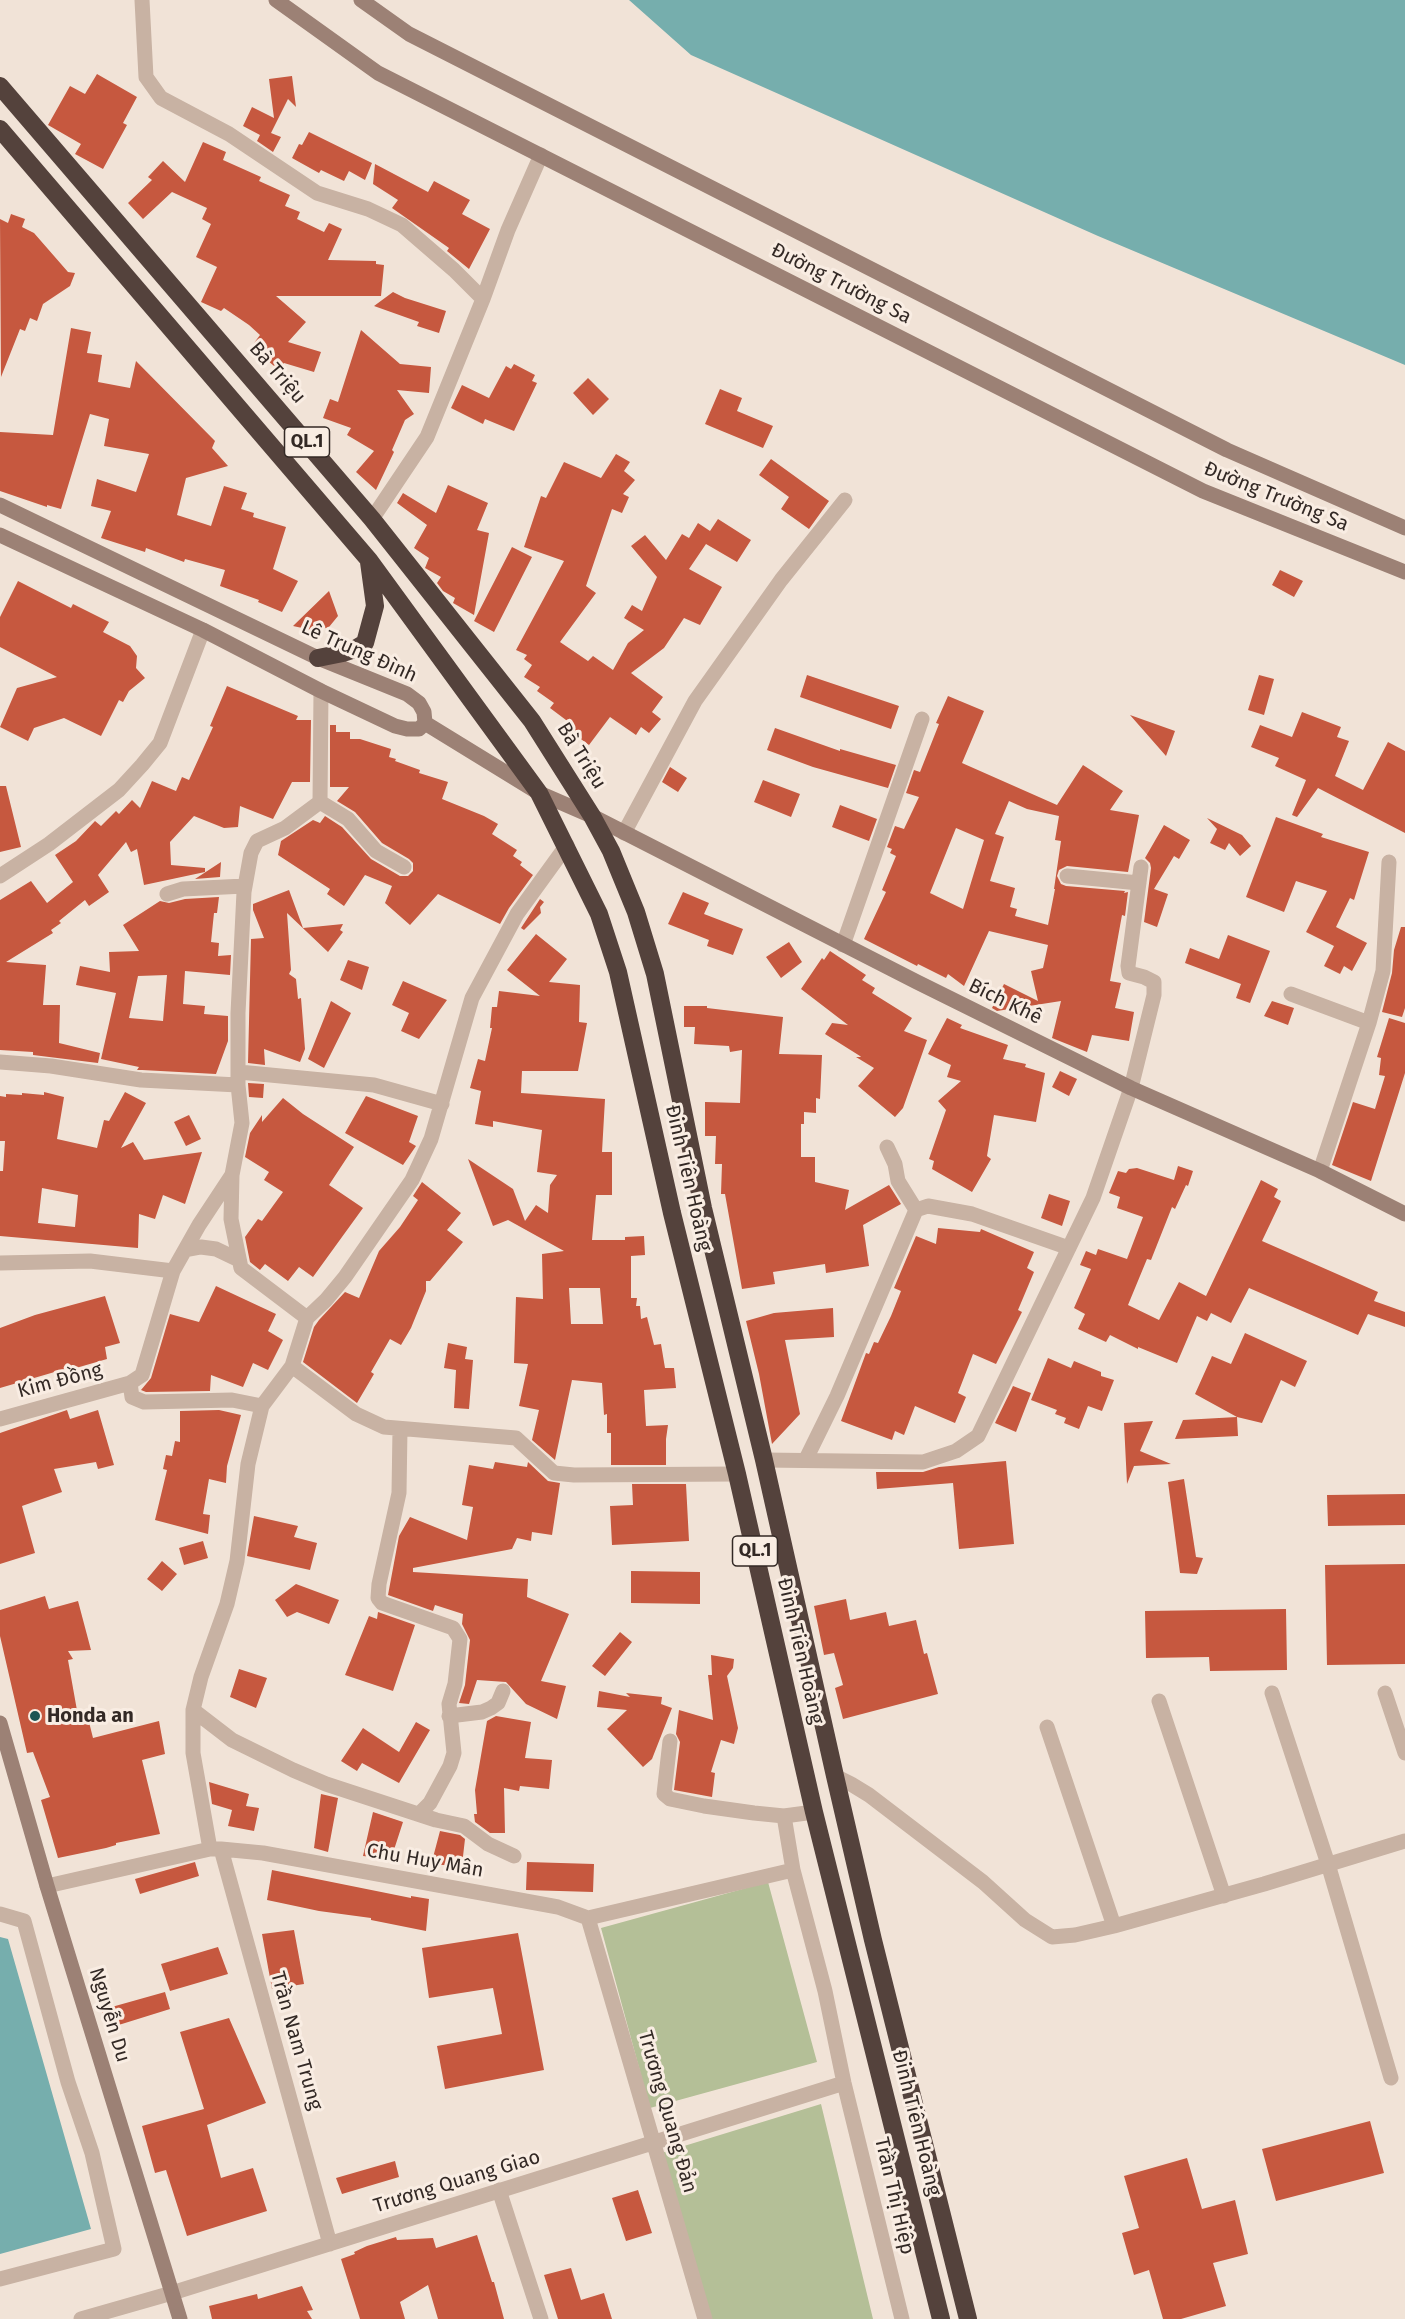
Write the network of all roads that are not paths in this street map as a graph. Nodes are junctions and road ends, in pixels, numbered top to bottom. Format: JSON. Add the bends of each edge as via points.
{"nodes":[{"id":1,"x":142,"y":0,"type":"edge"},
{"id":2,"x":276,"y":0,"type":"edge"},
{"id":3,"x":361,"y":0,"type":"edge"},
{"id":4,"x":0,"y":86,"type":"edge"},
{"id":5,"x":0,"y":129,"type":"edge"},
{"id":6,"x":541,"y":155,"type":"junction"},
{"id":7,"x":483,"y":299,"type":"junction"},
{"id":8,"x":845,"y":500,"type":"dead end"},
{"id":9,"x":0,"y":505,"type":"edge"},
{"id":10,"x":372,"y":519,"type":"junction"},
{"id":11,"x":1405,"y":528,"type":"edge"},
{"id":12,"x":0,"y":535,"type":"edge"},
{"id":13,"x":369,"y":560,"type":"junction"},
{"id":14,"x":1405,"y":572,"type":"edge"},
{"id":15,"x":203,"y":630,"type":"junction"},
{"id":16,"x":318,"y":658,"type":"junction"},
{"id":17,"x":321,"y":691,"type":"junction"},
{"id":18,"x":922,"y":719,"type":"dead end"},
{"id":19,"x":425,"y":723,"type":"junction"},
{"id":20,"x":540,"y":793,"type":"junction"},
{"id":21,"x":320,"y":802,"type":"junction"},
{"id":22,"x":592,"y":816,"type":"junction"},
{"id":23,"x":624,"y":833,"type":"junction"},
{"id":24,"x":567,"y":845,"type":"junction"},
{"id":25,"x":1389,"y":862,"type":"dead end"},
{"id":26,"x":404,"y":867,"type":"dead end"},
{"id":27,"x":1141,"y":867,"type":"dead end"},
{"id":28,"x":0,"y":876,"type":"edge"},
{"id":29,"x":1067,"y":876,"type":"dead end"},
{"id":30,"x":1139,"y":883,"type":"junction"},
{"id":31,"x":245,"y":886,"type":"junction"},
{"id":32,"x":167,"y":894,"type":"dead end"},
{"id":33,"x":843,"y":945,"type":"junction"},
{"id":34,"x":1291,"y":994,"type":"dead end"},
{"id":35,"x":1370,"y":1023,"type":"junction"},
{"id":36,"x":0,"y":1062,"type":"edge"},
{"id":37,"x":239,"y":1078,"type":"junction"},
{"id":38,"x":1131,"y":1088,"type":"junction"},
{"id":39,"x":441,"y":1104,"type":"junction"},
{"id":40,"x":887,"y":1147,"type":"dead end"},
{"id":41,"x":1320,"y":1171,"type":"junction"},
{"id":42,"x":232,"y":1175,"type":"junction"},
{"id":43,"x":916,"y":1210,"type":"junction"},
{"id":44,"x":1405,"y":1214,"type":"edge"},
{"id":45,"x":1069,"y":1248,"type":"junction"},
{"id":46,"x":185,"y":1250,"type":"junction"},
{"id":47,"x":239,"y":1260,"type":"junction"},
{"id":48,"x":0,"y":1263,"type":"edge"},
{"id":49,"x":173,"y":1271,"type":"junction"},
{"id":50,"x":307,"y":1318,"type":"junction"},
{"id":51,"x":292,"y":1366,"type":"junction"},
{"id":52,"x":130,"y":1383,"type":"junction"},
{"id":53,"x":262,"y":1406,"type":"junction"},
{"id":54,"x":0,"y":1419,"type":"edge"},
{"id":55,"x":400,"y":1429,"type":"junction"},
{"id":56,"x":806,"y":1459,"type":"junction"},
{"id":57,"x":764,"y":1460,"type":"junction"},
{"id":58,"x":737,"y":1474,"type":"junction"},
{"id":59,"x":503,"y":1691,"type":"dead end"},
{"id":60,"x":1272,"y":1693,"type":"dead end"},
{"id":61,"x":1385,"y":1693,"type":"dead end"},
{"id":62,"x":1160,"y":1701,"type":"dead end"},
{"id":63,"x":193,"y":1710,"type":"junction"},
{"id":64,"x":449,"y":1716,"type":"junction"},
{"id":65,"x":0,"y":1723,"type":"edge"},
{"id":66,"x":1047,"y":1727,"type":"dead end"},
{"id":67,"x":670,"y":1741,"type":"dead end"},
{"id":68,"x":1405,"y":1753,"type":"edge"},
{"id":69,"x":835,"y":1776,"type":"junction"},
{"id":70,"x":814,"y":1812,"type":"junction"},
{"id":71,"x":420,"y":1813,"type":"junction"},
{"id":72,"x":784,"y":1816,"type":"junction"},
{"id":73,"x":1405,"y":1841,"type":"edge"},
{"id":74,"x":215,"y":1849,"type":"junction"},
{"id":75,"x":514,"y":1856,"type":"dead end"},
{"id":76,"x":1328,"y":1864,"type":"junction"},
{"id":77,"x":793,"y":1870,"type":"junction"},
{"id":78,"x":47,"y":1886,"type":"junction"},
{"id":79,"x":1224,"y":1896,"type":"junction"},
{"id":80,"x":0,"y":1914,"type":"edge"},
{"id":81,"x":588,"y":1918,"type":"junction"},
{"id":82,"x":1114,"y":1926,"type":"junction"},
{"id":83,"x":1391,"y":2078,"type":"dead end"},
{"id":84,"x":844,"y":2083,"type":"junction"},
{"id":85,"x":655,"y":2142,"type":"junction"},
{"id":86,"x":499,"y":2190,"type":"junction"},
{"id":87,"x":330,"y":2244,"type":"junction"},
{"id":88,"x":0,"y":2278,"type":"edge"},
{"id":89,"x":172,"y":2293,"type":"junction"},
{"id":90,"x":81,"y":2319,"type":"edge"},
{"id":91,"x":180,"y":2319,"type":"edge"},
{"id":92,"x":541,"y":2319,"type":"edge"},
{"id":93,"x":705,"y":2319,"type":"edge"},
{"id":94,"x":902,"y":2319,"type":"edge"},
{"id":95,"x":941,"y":2319,"type":"edge"},
{"id":96,"x":968,"y":2319,"type":"edge"}],
"edges":[{"from":1,"to":7,"type":"street","via":[[146,77],[161,98],[229,134],[317,193],[402,225]]},
{"from":2,"to":6,"type":"main road","name":"Đường Trường Sa","via":[[378,73]]},
{"from":3,"to":11,"type":"main road","name":"Đường Trường Sa","via":[[409,34],[1227,450]]},
{"from":4,"to":10,"type":"highway","name":"Bà Triệu","number":"QL.1"},
{"from":5,"to":13,"type":"highway","number":"QL.1"},
{"from":6,"to":7,"type":"street"},
{"from":6,"to":14,"type":"main road","name":"Đường Trường Sa","via":[[1203,491]]},
{"from":7,"to":10,"type":"street","via":[[427,437]]},
{"from":8,"to":23,"type":"street","via":[[781,580],[695,701]]},
{"from":9,"to":16,"type":"main road","name":"Lê Trung Đình"},
{"from":10,"to":22,"type":"highway","name":"Bà Triệu","number":"QL.1","via":[[532,721]]},
{"from":12,"to":15,"type":"main road"},
{"from":13,"to":16,"type":"highway","via":[[375,606],[364,643]]},
{"from":13,"to":20,"type":"highway","number":"QL.1"},
{"from":15,"to":17,"type":"main road"},
{"from":15,"to":28,"type":"street","via":[[160,743],[142,765],[119,790]]},
{"from":16,"to":19,"type":"main road","name":"Lê Trung Đình","via":[[407,694],[419,703]]},
{"from":17,"to":19,"type":"main road","via":[[395,726],[419,729]]},
{"from":17,"to":21,"type":"street"},
{"from":18,"to":33,"type":"street"},
{"from":19,"to":20,"type":"main road","name":"Bích Khê"},
{"from":20,"to":22,"type":"main road","name":"Bích Khê"},
{"from":20,"to":24,"type":"highway","name":"Đinh Tiên Hoàng","number":"QL.1"},
{"from":21,"to":26,"type":"street","via":[[348,819],[376,850]]},
{"from":21,"to":31,"type":"street","via":[[285,828],[257,840]]},
{"from":22,"to":23,"type":"main road","name":"Bích Khê"},
{"from":22,"to":57,"type":"highway","name":"Đinh Tiên Hoàng","number":"QL.1","via":[[636,912],[655,974],[704,1208]]},
{"from":23,"to":33,"type":"main road","name":"Bích Khê"},
{"from":24,"to":39,"type":"street","via":[[517,914],[472,998]]},
{"from":24,"to":58,"type":"highway","name":"Đinh Tiên Hoàng","number":"QL.1","via":[[599,914],[618,972],[672,1213]]},
{"from":25,"to":35,"type":"street","via":[[1383,971]]},
{"from":27,"to":30,"type":"street"},
{"from":29,"to":30,"type":"street"},
{"from":30,"to":38,"type":"street","via":[[1128,966],[1129,973],[1154,982],[1154,994]]},
{"from":31,"to":32,"type":"street","via":[[183,888]]},
{"from":31,"to":37,"type":"street","via":[[238,1012]]},
{"from":33,"to":38,"type":"main road","name":"Bích Khê"},
{"from":34,"to":35,"type":"street"},
{"from":35,"to":41,"type":"street"},
{"from":36,"to":37,"type":"street","via":[[141,1080]]},
{"from":37,"to":39,"type":"street","via":[[364,1084]]},
{"from":37,"to":42,"type":"street","via":[[242,1123]]},
{"from":38,"to":41,"type":"main road","name":"Bích Khê"},
{"from":38,"to":45,"type":"street","via":[[1092,1198]]},
{"from":39,"to":50,"type":"street","via":[[412,1180],[345,1277]]},
{"from":40,"to":43,"type":"street","via":[[898,1181]]},
{"from":41,"to":44,"type":"main road","name":"Bích Khê"},
{"from":42,"to":46,"type":"street"},
{"from":42,"to":47,"type":"street","via":[[231,1219]]},
{"from":43,"to":45,"type":"street","via":[[928,1206],[972,1214]]},
{"from":43,"to":56,"type":"street"},
{"from":45,"to":56,"type":"street","via":[[978,1436],[956,1451],[924,1462]]},
{"from":46,"to":47,"type":"street","via":[[216,1249]]},
{"from":46,"to":49,"type":"street"},
{"from":47,"to":50,"type":"street","via":[[241,1268]]},
{"from":48,"to":49,"type":"street","via":[[90,1261]]},
{"from":49,"to":52,"type":"street","via":[[142,1375]]},
{"from":50,"to":51,"type":"street"},
{"from":51,"to":53,"type":"street"},
{"from":51,"to":55,"type":"street","via":[[356,1414],[384,1427]]},
{"from":52,"to":53,"type":"street","via":[[132,1397],[144,1402],[232,1400]]},
{"from":52,"to":54,"type":"street","name":"Kim Đồng"},
{"from":53,"to":63,"type":"street","name":"Trần Nam Trung","via":[[248,1464],[237,1561]]},
{"from":55,"to":58,"type":"street","via":[[516,1438],[554,1473]]},
{"from":55,"to":64,"type":"street","via":[[399,1493],[378,1598],[382,1604],[458,1633]]},
{"from":56,"to":57,"type":"street"},
{"from":57,"to":69,"type":"highway","name":"Đinh Tiên Hoàng","number":"QL.1"},
{"from":58,"to":70,"type":"highway","name":"Đinh Tiên Hoàng","number":"QL.1"},
{"from":59,"to":64,"type":"street","via":[[498,1703],[482,1712]]},
{"from":60,"to":76,"type":"street"},
{"from":61,"to":68,"type":"street"},
{"from":62,"to":79,"type":"street"},
{"from":63,"to":71,"type":"street","via":[[232,1740],[293,1770]]},
{"from":63,"to":74,"type":"street","name":"Trần Nam Trung","via":[[193,1753]]},
{"from":64,"to":71,"type":"street","via":[[454,1753],[430,1803]]},
{"from":65,"to":78,"type":"main road","name":"Nguyễn Du"},
{"from":66,"to":82,"type":"street"},
{"from":67,"to":72,"type":"street","via":[[664,1794],[670,1799]]},
{"from":69,"to":82,"type":"street","via":[[869,1796],[983,1882],[1025,1920],[1052,1937]]},
{"from":69,"to":96,"type":"highway","name":"Đinh Tiên Hoàng","number":"QL.1"},
{"from":70,"to":72,"type":"street"},
{"from":70,"to":95,"type":"highway","name":"Đinh Tiên Hoàng","number":"QL.1"},
{"from":71,"to":75,"type":"street","via":[[464,1826],[488,1844]]},
{"from":72,"to":77,"type":"street","name":"Trần Thị Hiệp"},
{"from":73,"to":76,"type":"street"},
{"from":74,"to":78,"type":"street","name":"Chu Huy Mân"},
{"from":74,"to":81,"type":"street","name":"Chu Huy Mân","via":[[263,1853],[558,1907]]},
{"from":74,"to":87,"type":"street","name":"Trần Nam Trung"},
{"from":76,"to":79,"type":"street"},
{"from":76,"to":83,"type":"street"},
{"from":77,"to":81,"type":"street"},
{"from":77,"to":84,"type":"street","name":"Trần Thị Hiệp","via":[[828,2003]]},
{"from":78,"to":89,"type":"main road","name":"Nguyễn Du"},
{"from":79,"to":82,"type":"street"},
{"from":80,"to":88,"type":"street","via":[[24,1921],[68,2082],[92,2153],[114,2249]]},
{"from":81,"to":85,"type":"street","name":"Trương Quang Đản"},
{"from":84,"to":85,"type":"street","name":"Trương Quang Giao"},
{"from":84,"to":94,"type":"street","name":"Trần Thị Hiệp"},
{"from":85,"to":86,"type":"street","name":"Trương Quang Giao"},
{"from":85,"to":93,"type":"street","name":"Trương Quang Đản"},
{"from":86,"to":87,"type":"street","name":"Trương Quang Giao"},
{"from":86,"to":92,"type":"street"},
{"from":87,"to":89,"type":"street","name":"Trương Quang Giao"},
{"from":89,"to":90,"type":"street","name":"Trương Quang Giao"},
{"from":89,"to":91,"type":"main road","name":"Nguyễn Du"}]}
